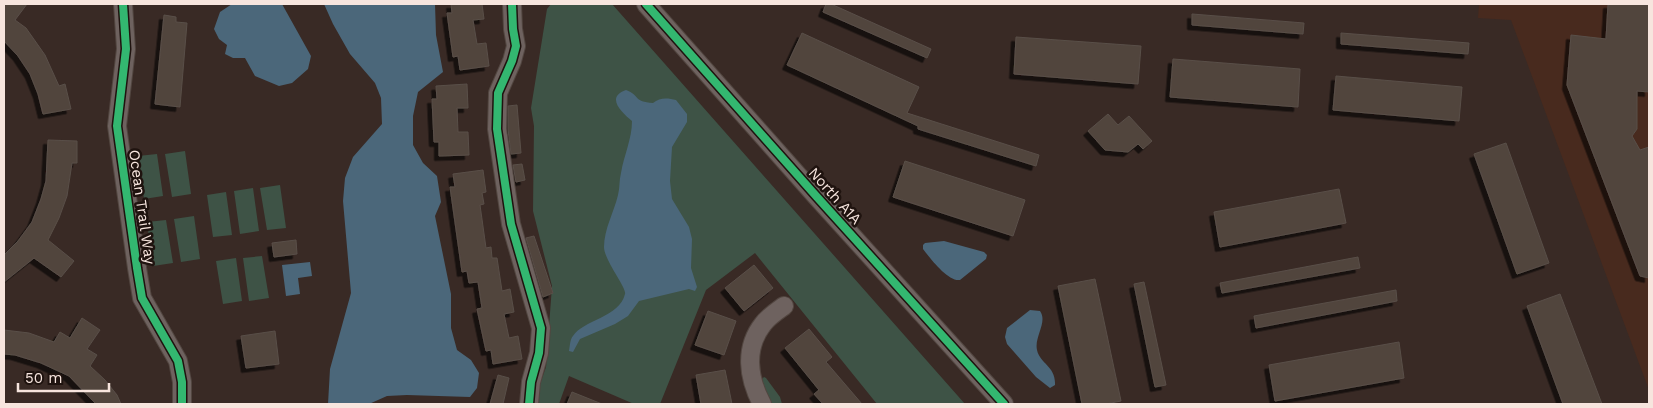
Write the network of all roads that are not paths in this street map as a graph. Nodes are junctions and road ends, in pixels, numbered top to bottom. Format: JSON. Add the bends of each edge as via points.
{"nodes":[{"id":1,"x":123,"y":4,"type":"edge"},
{"id":2,"x":512,"y":4,"type":"edge"},
{"id":3,"x":646,"y":4,"type":"edge"},
{"id":4,"x":784,"y":306,"type":"dead end"},
{"id":5,"x":182,"y":404,"type":"edge"},
{"id":6,"x":529,"y":404,"type":"edge"},
{"id":7,"x":762,"y":404,"type":"edge"},
{"id":8,"x":1004,"y":404,"type":"edge"}],
"edges":[{"from":1,"to":5,"type":"street","name":"Ocean Trail Way","via":[[126,50],[117,126],[137,268],[142,298],[178,361]]},
{"from":2,"to":6,"type":"street","via":[[516,46],[498,93],[497,130],[511,224],[541,328]]},
{"from":3,"to":8,"type":"street","name":"North A1A"},
{"from":4,"to":7,"type":"street","via":[[763,323],[752,345],[749,366]]}]}
